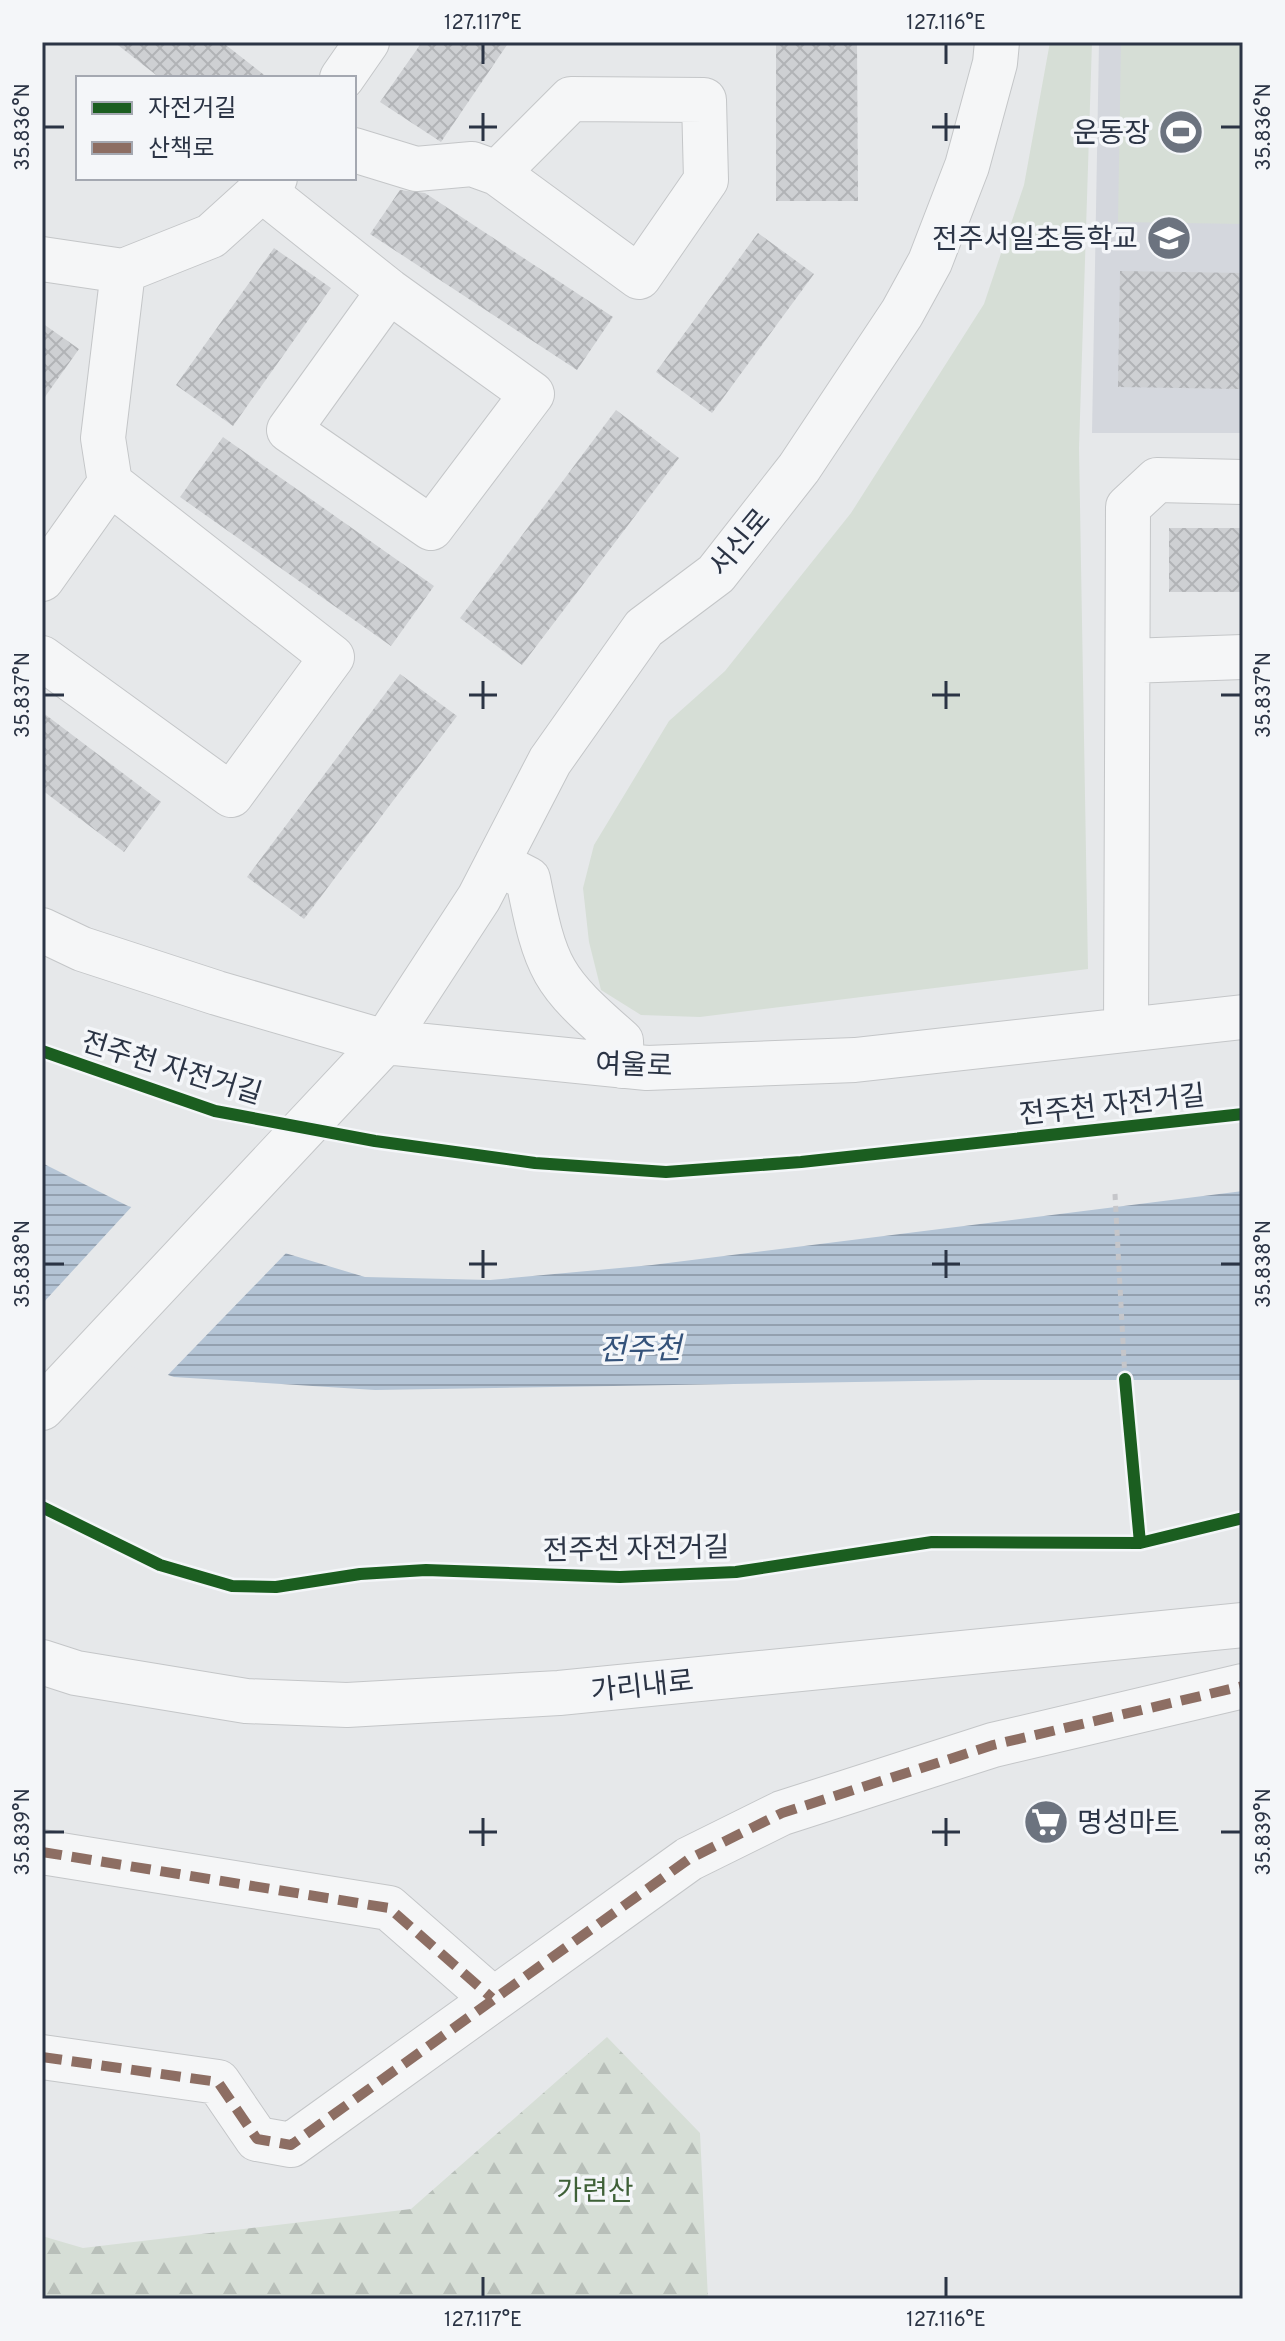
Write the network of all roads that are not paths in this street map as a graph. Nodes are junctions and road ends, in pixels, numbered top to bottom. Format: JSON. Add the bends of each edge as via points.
{"nodes":[{"id":1,"x":367,"y":42,"type":"edge"},
{"id":2,"x":997,"y":42,"type":"edge"},
{"id":3,"x":343,"y":76,"type":"edge"},
{"id":4,"x":356,"y":151,"type":"edge"},
{"id":5,"x":497,"y":173,"type":"junction"},
{"id":6,"x":269,"y":184,"type":"edge"},
{"id":7,"x":42,"y":259,"type":"edge"},
{"id":8,"x":123,"y":271,"type":"junction"},
{"id":9,"x":389,"y":291,"type":"junction"},
{"id":10,"x":1243,"y":482,"type":"edge"},
{"id":11,"x":110,"y":483,"type":"junction"},
{"id":12,"x":42,"y":579,"type":"edge"},
{"id":13,"x":1243,"y":657,"type":"edge"},
{"id":14,"x":42,"y":658,"type":"edge"},
{"id":15,"x":1128,"y":661,"type":"junction"},
{"id":16,"x":497,"y":863,"type":"junction"},
{"id":17,"x":42,"y":930,"type":"edge"},
{"id":18,"x":1243,"y":1017,"type":"edge"},
{"id":19,"x":1126,"y":1030,"type":"junction"},
{"id":20,"x":385,"y":1042,"type":"junction"},
{"id":21,"x":622,"y":1066,"type":"junction"},
{"id":22,"x":42,"y":1408,"type":"edge"},
{"id":23,"x":1243,"y":1625,"type":"edge"},
{"id":24,"x":42,"y":1662,"type":"edge"},
{"id":25,"x":1243,"y":1686,"type":"edge"},
{"id":26,"x":42,"y":1852,"type":"edge"},
{"id":27,"x":492,"y":1998,"type":"junction"},
{"id":28,"x":42,"y":2057,"type":"edge"}],
"edges":[{"from":1,"to":3,"type":"street"},
{"from":2,"to":16,"type":"street","name":"서신로","via":[[967,166],[930,262],[902,313],[799,468],[716,574],[644,628],[550,761]]},
{"from":4,"to":5,"type":"street","via":[[416,169],[472,164]]},
{"from":5,"to":5,"type":"street","via":[[639,277],[706,180],[704,100],[571,99]]},
{"from":6,"to":8,"type":"street","via":[[211,236]]},
{"from":6,"to":9,"type":"street"},
{"from":7,"to":8,"type":"street"},
{"from":8,"to":11,"type":"street","via":[[103,438]]},
{"from":9,"to":9,"type":"street","via":[[532,394],[431,528],[289,430]]},
{"from":10,"to":15,"type":"street","via":[[1157,480],[1128,507]]},
{"from":11,"to":12,"type":"street"},
{"from":11,"to":14,"type":"street","via":[[332,657],[231,795]]},
{"from":13,"to":15,"type":"street"},
{"from":15,"to":19,"type":"street"},
{"from":16,"to":20,"type":"street","name":"서신로"},
{"from":16,"to":21,"type":"street","via":[[528,879],[542,949],[560,985],[621,1041]]},
{"from":17,"to":20,"type":"street","name":"여울로","via":[[164,976]]},
{"from":18,"to":19,"type":"street","name":"여울로"},
{"from":19,"to":21,"type":"street","name":"여울로","via":[[855,1060]]},
{"from":20,"to":21,"type":"street","name":"여울로"},
{"from":20,"to":22,"type":"street","name":"서신로"},
{"from":23,"to":24,"type":"street","name":"가리내로","via":[[575,1691],[347,1705],[246,1701],[76,1673]]},
{"from":25,"to":27,"type":"street","via":[[993,1745],[782,1813],[689,1859]]},
{"from":26,"to":27,"type":"street","via":[[389,1908]]},
{"from":27,"to":28,"type":"street","via":[[291,2145],[257,2139],[218,2082]]}]}
